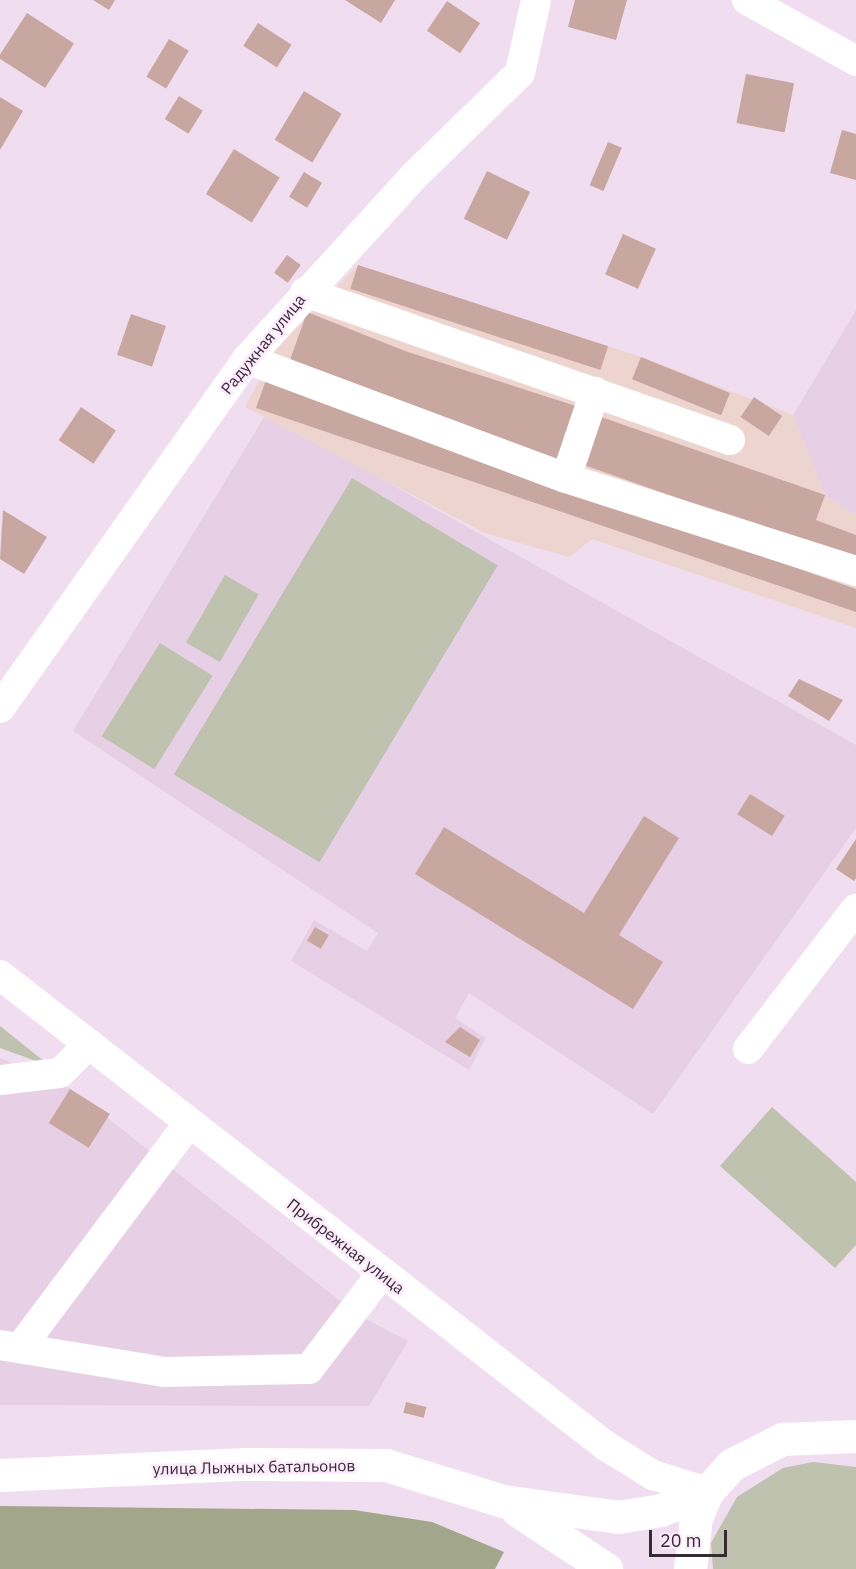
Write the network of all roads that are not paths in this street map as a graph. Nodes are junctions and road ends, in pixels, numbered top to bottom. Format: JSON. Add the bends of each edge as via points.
{"nodes":[{"id":1,"x":536,"y":0,"type":"edge"},
{"id":2,"x":755,"y":2,"type":"edge"},
{"id":3,"x":856,"y":61,"type":"edge"},
{"id":4,"x":304,"y":292,"type":"junction"},
{"id":5,"x":248,"y":359,"type":"junction"},
{"id":6,"x":595,"y":392,"type":"junction"},
{"id":7,"x":730,"y":440,"type":"dead end"},
{"id":8,"x":566,"y":478,"type":"junction"},
{"id":9,"x":856,"y":572,"type":"edge"},
{"id":10,"x":0,"y":708,"type":"edge"},
{"id":11,"x":856,"y":909,"type":"edge"},
{"id":12,"x":0,"y":975,"type":"edge"},
{"id":13,"x":89,"y":1044,"type":"junction"},
{"id":14,"x":748,"y":1049,"type":"dead end"},
{"id":15,"x":0,"y":1080,"type":"edge"},
{"id":16,"x":189,"y":1123,"type":"junction"},
{"id":17,"x":381,"y":1274,"type":"junction"},
{"id":18,"x":10,"y":1347,"type":"edge"},
{"id":19,"x":856,"y":1436,"type":"edge"},
{"id":20,"x":0,"y":1475,"type":"edge"},
{"id":21,"x":707,"y":1492,"type":"junction"},
{"id":22,"x":503,"y":1501,"type":"junction"},
{"id":23,"x":606,"y":1569,"type":"edge"},
{"id":24,"x":690,"y":1569,"type":"edge"}],
"edges":[{"from":1,"to":4,"type":"street","name":"Радужная улица","via":[[520,73]]},
{"from":2,"to":3,"type":"street"},
{"from":4,"to":5,"type":"street","name":"Радужная улица"},
{"from":4,"to":6,"type":"street"},
{"from":5,"to":8,"type":"street"},
{"from":5,"to":10,"type":"street","name":"Радужная улица"},
{"from":6,"to":7,"type":"street"},
{"from":6,"to":8,"type":"street"},
{"from":8,"to":9,"type":"street"},
{"from":11,"to":14,"type":"street"},
{"from":12,"to":13,"type":"street","name":"Прибрежная улица"},
{"from":13,"to":15,"type":"street","via":[[60,1073]]},
{"from":13,"to":16,"type":"street","name":"Прибрежная улица"},
{"from":16,"to":17,"type":"street","name":"Прибрежная улица"},
{"from":16,"to":18,"type":"street"},
{"from":17,"to":18,"type":"street","via":[[309,1369],[164,1372]]},
{"from":17,"to":21,"type":"street","name":"Прибрежная улица","via":[[614,1451],[660,1478]]},
{"from":19,"to":21,"type":"main road","via":[[804,1435],[766,1444],[731,1465]]},
{"from":20,"to":22,"type":"main road","name":"улица Лыжных батальонов","via":[[244,1464],[386,1465]]},
{"from":21,"to":22,"type":"main road","via":[[661,1510],[618,1517]]},
{"from":21,"to":24,"type":"main road","via":[[691,1537]]},
{"from":22,"to":23,"type":"main road"}]}
